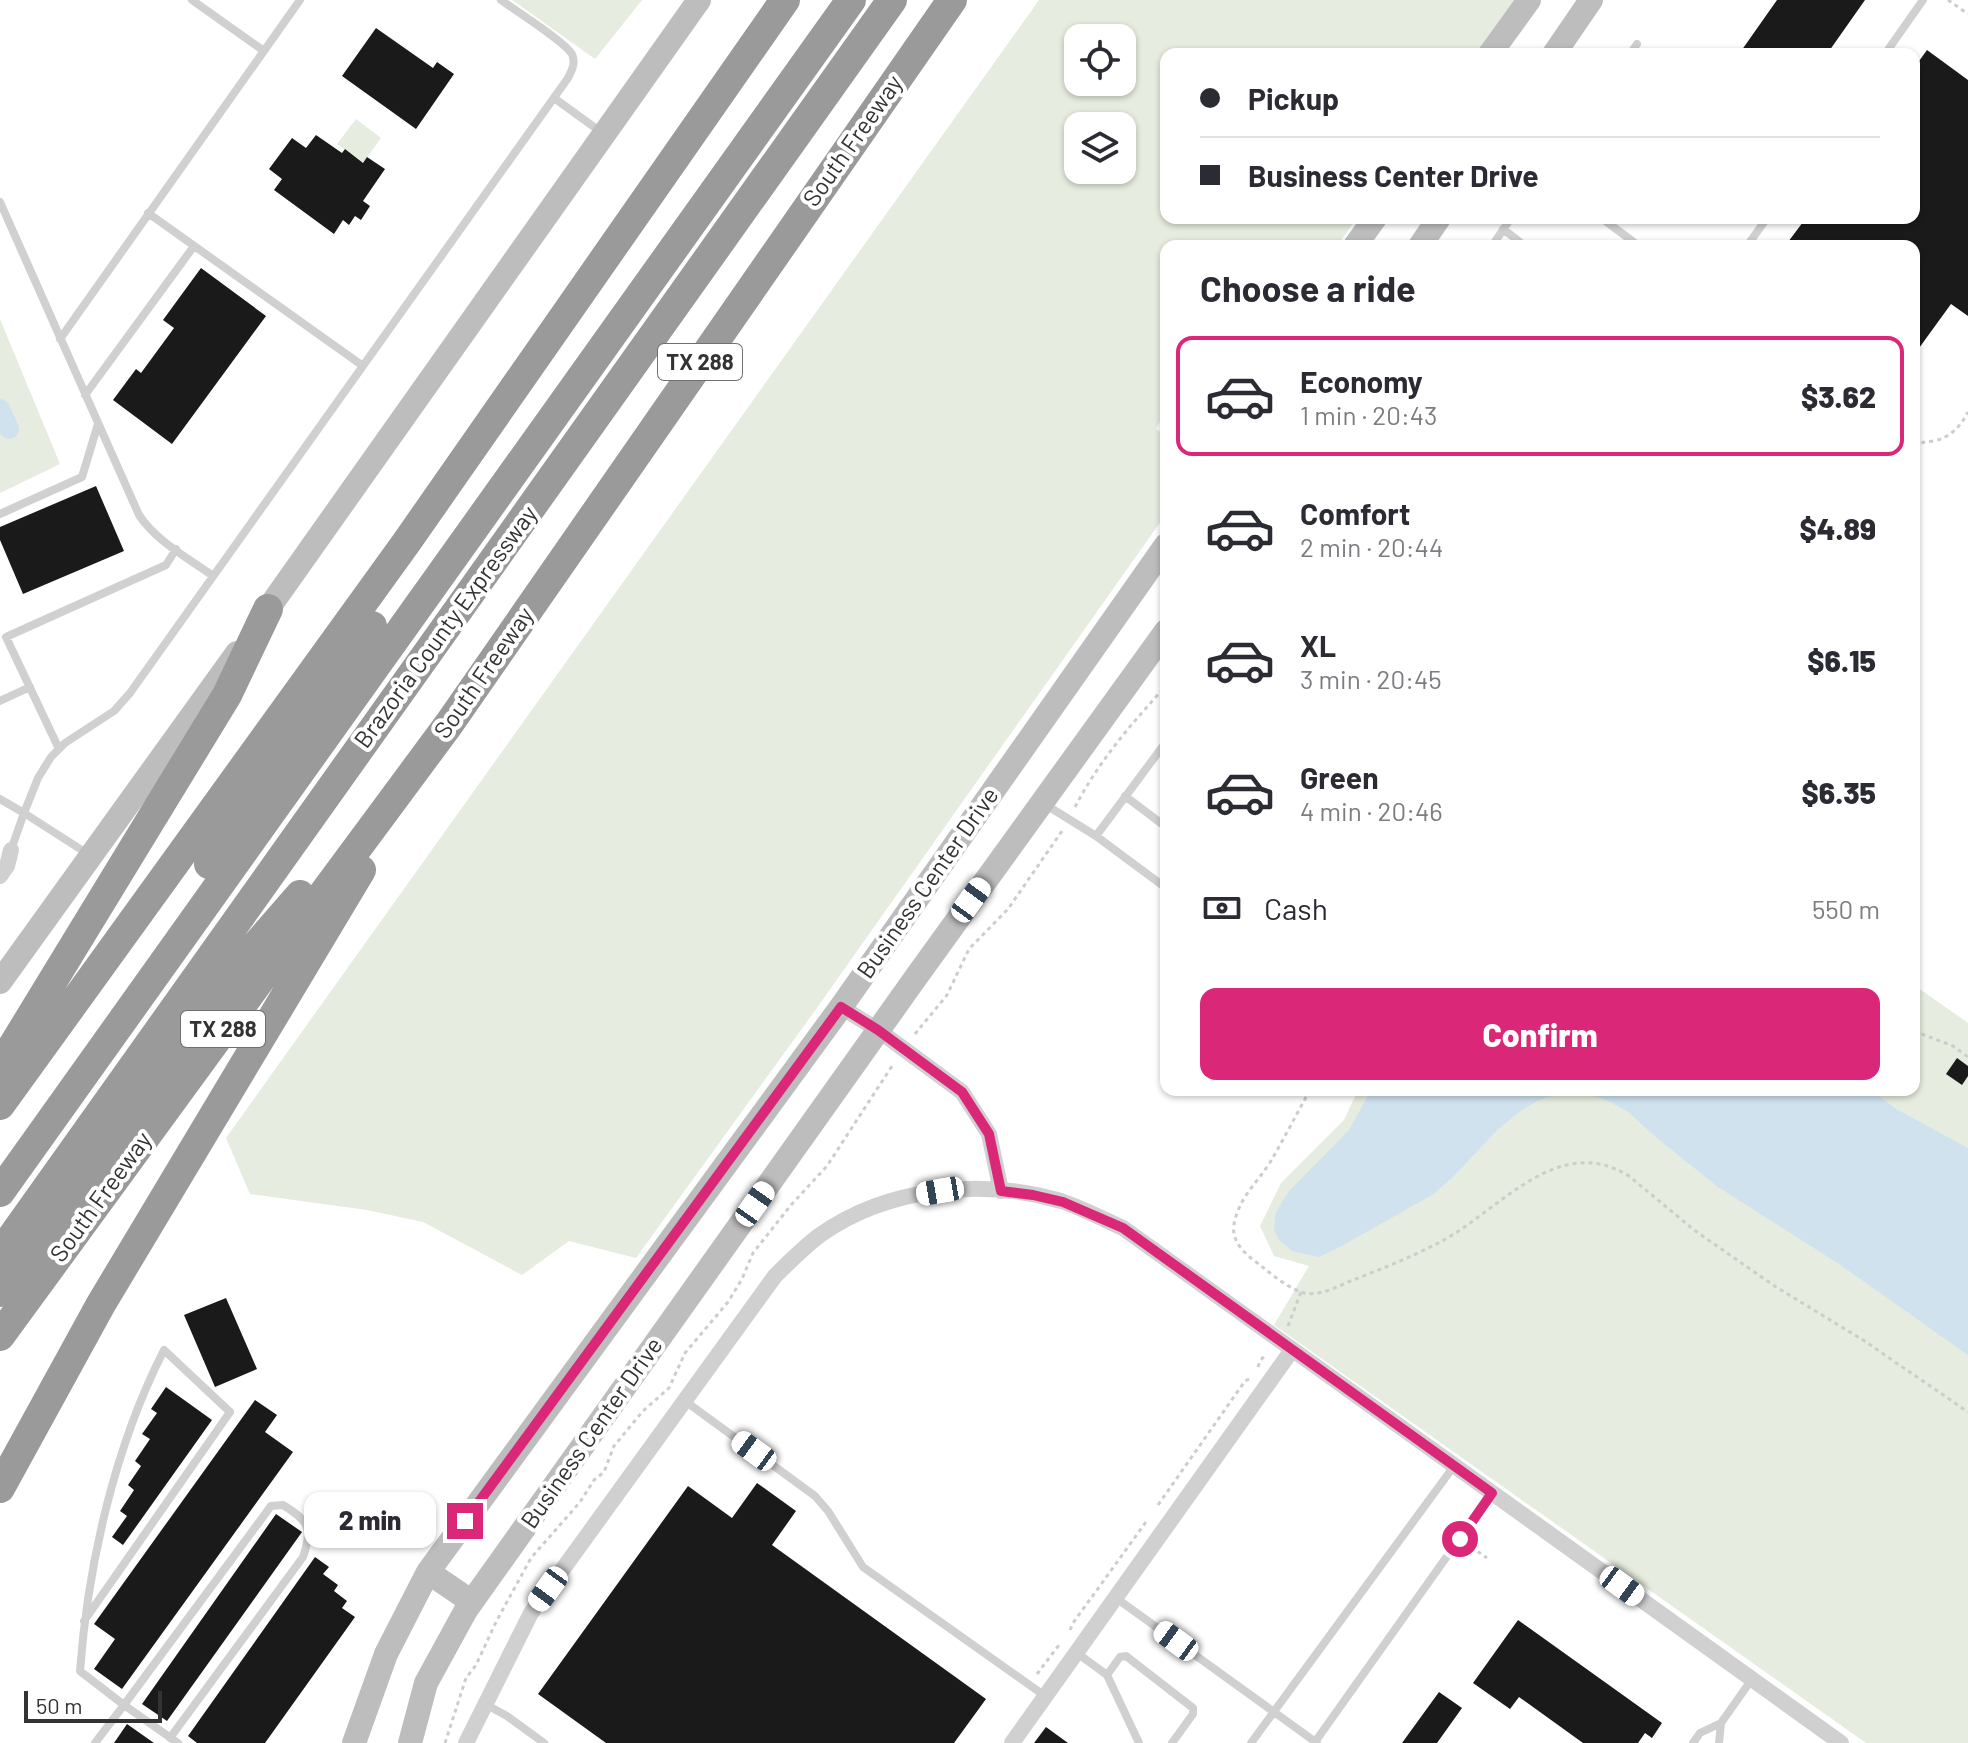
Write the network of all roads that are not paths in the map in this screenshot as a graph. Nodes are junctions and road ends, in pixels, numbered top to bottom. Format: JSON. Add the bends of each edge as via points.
{"nodes":[{"id":1,"x":192,"y":0,"type":"edge"},
{"id":2,"x":300,"y":0,"type":"edge"},
{"id":3,"x":501,"y":0,"type":"edge"},
{"id":4,"x":699,"y":0,"type":"edge"},
{"id":5,"x":785,"y":0,"type":"edge"},
{"id":6,"x":851,"y":0,"type":"edge"},
{"id":7,"x":892,"y":0,"type":"edge"},
{"id":8,"x":952,"y":0,"type":"edge"},
{"id":9,"x":1529,"y":0,"type":"edge"},
{"id":10,"x":1591,"y":0,"type":"edge"},
{"id":11,"x":1923,"y":0,"type":"edge"},
{"id":12,"x":1637,"y":44,"type":"dead end"},
{"id":13,"x":1494,"y":48,"type":"edge"},
{"id":14,"x":1558,"y":48,"type":"edge"},
{"id":15,"x":1634,"y":48,"type":"edge"},
{"id":16,"x":1889,"y":48,"type":"edge"},
{"id":17,"x":264,"y":51,"type":"junction"},
{"id":18,"x":554,"y":98,"type":"junction"},
{"id":19,"x":605,"y":135,"type":"junction"},
{"id":20,"x":0,"y":202,"type":"edge"},
{"id":21,"x":148,"y":213,"type":"junction"},
{"id":22,"x":1507,"y":224,"type":"edge"},
{"id":23,"x":1609,"y":224,"type":"edge"},
{"id":24,"x":1503,"y":229,"type":"junction"},
{"id":25,"x":1496,"y":240,"type":"edge"},
{"id":26,"x":1517,"y":240,"type":"edge"},
{"id":27,"x":1631,"y":240,"type":"edge"},
{"id":28,"x":194,"y":246,"type":"junction"},
{"id":29,"x":60,"y":339,"type":"junction"},
{"id":30,"x":363,"y":366,"type":"junction"},
{"id":31,"x":85,"y":395,"type":"junction"},
{"id":32,"x":98,"y":424,"type":"junction"},
{"id":33,"x":472,"y":449,"type":"junction"},
{"id":34,"x":0,"y":514,"type":"edge"},
{"id":35,"x":176,"y":549,"type":"junction"},
{"id":36,"x":1160,"y":554,"type":"edge"},
{"id":37,"x":213,"y":576,"type":"junction"},
{"id":38,"x":268,"y":609,"type":"junction"},
{"id":39,"x":1160,"y":639,"type":"edge"},
{"id":40,"x":30,"y":687,"type":"junction"},
{"id":41,"x":0,"y":701,"type":"edge"},
{"id":42,"x":449,"y":724,"type":"junction"},
{"id":43,"x":59,"y":749,"type":"junction"},
{"id":44,"x":1160,"y":750,"type":"edge"},
{"id":45,"x":1125,"y":796,"type":"junction"},
{"id":46,"x":0,"y":799,"type":"edge"},
{"id":47,"x":1042,"y":803,"type":"junction"},
{"id":48,"x":24,"y":813,"type":"junction"},
{"id":49,"x":1160,"y":822,"type":"edge"},
{"id":50,"x":1096,"y":836,"type":"junction"},
{"id":51,"x":11,"y":850,"type":"joint"},
{"id":52,"x":91,"y":856,"type":"junction"},
{"id":53,"x":0,"y":876,"type":"edge"},
{"id":54,"x":1160,"y":884,"type":"edge"},
{"id":55,"x":0,"y":982,"type":"edge"},
{"id":56,"x":841,"y":1007,"type":"junction"},
{"id":57,"x":878,"y":1030,"type":"junction"},
{"id":58,"x":0,"y":1078,"type":"edge"},
{"id":59,"x":0,"y":1105,"type":"edge"},
{"id":60,"x":0,"y":1181,"type":"edge"},
{"id":61,"x":1001,"y":1191,"type":"junction"},
{"id":62,"x":0,"y":1192,"type":"edge"},
{"id":63,"x":0,"y":1254,"type":"edge"},
{"id":64,"x":0,"y":1292,"type":"edge"},
{"id":65,"x":0,"y":1336,"type":"edge"},
{"id":66,"x":1292,"y":1350,"type":"junction"},
{"id":67,"x":684,"y":1401,"type":"junction"},
{"id":68,"x":1454,"y":1466,"type":"junction"},
{"id":69,"x":0,"y":1488,"type":"edge"},
{"id":70,"x":1492,"y":1493,"type":"junction"},
{"id":71,"x":428,"y":1572,"type":"junction"},
{"id":72,"x":1116,"y":1598,"type":"junction"},
{"id":73,"x":472,"y":1602,"type":"junction"},
{"id":74,"x":84,"y":1621,"type":"junction"},
{"id":75,"x":1077,"y":1653,"type":"junction"},
{"id":76,"x":1107,"y":1675,"type":"junction"},
{"id":77,"x":1752,"y":1679,"type":"junction"},
{"id":78,"x":1046,"y":1696,"type":"junction"},
{"id":79,"x":485,"y":1704,"type":"junction"},
{"id":80,"x":124,"y":1705,"type":"junction"},
{"id":81,"x":1275,"y":1712,"type":"junction"},
{"id":82,"x":1721,"y":1723,"type":"junction"},
{"id":83,"x":174,"y":1740,"type":"edge"},
{"id":84,"x":1316,"y":1742,"type":"edge"},
{"id":85,"x":95,"y":1743,"type":"edge"},
{"id":86,"x":354,"y":1743,"type":"edge"},
{"id":87,"x":410,"y":1743,"type":"edge"},
{"id":88,"x":466,"y":1743,"type":"edge"},
{"id":89,"x":544,"y":1743,"type":"edge"},
{"id":90,"x":1012,"y":1743,"type":"edge"},
{"id":91,"x":1139,"y":1743,"type":"edge"},
{"id":92,"x":1172,"y":1743,"type":"edge"},
{"id":93,"x":1251,"y":1743,"type":"edge"},
{"id":94,"x":1693,"y":1743,"type":"edge"},
{"id":95,"x":1719,"y":1743,"type":"edge"},
{"id":96,"x":1841,"y":1743,"type":"edge"}],
"edges":[{"from":1,"to":17,"type":"lane"},
{"from":2,"to":17,"type":"lane"},
{"from":3,"to":18,"type":"lane","via":[[572,55],[574,66]]},
{"from":4,"to":19,"type":"street"},
{"from":5,"to":33,"type":"highway"},
{"from":6,"to":62,"type":"highway","name":"Brazoria County Expressway"},
{"from":7,"to":63,"type":"highway","name":"Brazoria County Expressway"},
{"from":8,"to":42,"type":"highway","name":"South Freeway","number":"TX 288"},
{"from":9,"to":13,"type":"street"},
{"from":10,"to":14,"type":"street"},
{"from":11,"to":16,"type":"lane"},
{"from":12,"to":15,"type":"lane"},
{"from":17,"to":21,"type":"lane"},
{"from":18,"to":19,"type":"lane"},
{"from":18,"to":30,"type":"lane"},
{"from":19,"to":38,"type":"street"},
{"from":20,"to":29,"type":"lane"},
{"from":21,"to":28,"type":"lane"},
{"from":21,"to":29,"type":"lane"},
{"from":22,"to":24,"type":"lane"},
{"from":23,"to":27,"type":"lane"},
{"from":24,"to":25,"type":"lane"},
{"from":24,"to":26,"type":"lane"},
{"from":28,"to":30,"type":"lane"},
{"from":28,"to":31,"type":"lane"},
{"from":29,"to":31,"type":"lane"},
{"from":30,"to":37,"type":"lane"},
{"from":31,"to":32,"type":"lane"},
{"from":32,"to":34,"type":"lane","via":[[82,477]]},
{"from":32,"to":35,"type":"lane","via":[[139,515]]},
{"from":33,"to":59,"type":"highway"},
{"from":33,"to":60,"type":"highway","via":[[459,498],[14,1144]]},
{"from":35,"to":37,"type":"lane"},
{"from":35,"to":40,"type":"lane","via":[[166,565],[6,637]]},
{"from":36,"to":56,"type":"street","name":"Business Center Drive"},
{"from":37,"to":43,"type":"lane","via":[[114,711]]},
{"from":38,"to":52,"type":"street"},
{"from":38,"to":58,"type":"highway","via":[[227,695],[8,1054]]},
{"from":39,"to":47,"type":"street","name":"Business Center Drive"},
{"from":40,"to":41,"type":"lane"},
{"from":40,"to":43,"type":"lane"},
{"from":42,"to":64,"type":"highway","via":[[253,949]]},
{"from":42,"to":65,"type":"highway","name":"South Freeway","number":"TX 288"},
{"from":42,"to":69,"type":"highway","via":[[101,1304]]},
{"from":43,"to":48,"type":"lane","via":[[38,778]]},
{"from":44,"to":45,"type":"lane"},
{"from":45,"to":49,"type":"lane"},
{"from":45,"to":50,"type":"lane"},
{"from":46,"to":48,"type":"lane"},
{"from":47,"to":50,"type":"lane"},
{"from":47,"to":57,"type":"street","name":"Business Center Drive"},
{"from":48,"to":51,"type":"lane"},
{"from":48,"to":52,"type":"lane"},
{"from":50,"to":54,"type":"lane"},
{"from":51,"to":53,"type":"street"},
{"from":52,"to":55,"type":"street"},
{"from":56,"to":57,"type":"street"},
{"from":56,"to":71,"type":"street","name":"Business Center Drive"},
{"from":57,"to":61,"type":"street","via":[[962,1092],[989,1134]]},
{"from":57,"to":73,"type":"street","name":"Business Center Drive"},
{"from":61,"to":66,"type":"street","via":[[1063,1202],[1123,1228]]},
{"from":61,"to":67,"type":"street","via":[[959,1188],[888,1201],[822,1234],[775,1276]]},
{"from":66,"to":68,"type":"street"},
{"from":66,"to":72,"type":"street"},
{"from":67,"to":78,"type":"lane","via":[[815,1496],[869,1572]]},
{"from":67,"to":79,"type":"street","via":[[531,1613]]},
{"from":68,"to":70,"type":"street"},
{"from":68,"to":81,"type":"lane"},
{"from":70,"to":77,"type":"street"},
{"from":70,"to":84,"type":"lane"},
{"from":71,"to":73,"type":"street"},
{"from":71,"to":86,"type":"street","name":"Business Center Drive","via":[[386,1654]]},
{"from":72,"to":75,"type":"street"},
{"from":72,"to":81,"type":"lane"},
{"from":73,"to":87,"type":"street","name":"Business Center Drive","via":[[426,1683]]},
{"from":74,"to":74,"type":"lane","via":[[120,1453],[164,1350],[230,1412]]},
{"from":74,"to":80,"type":"lane","via":[[80,1671]]},
{"from":75,"to":76,"type":"lane"},
{"from":75,"to":78,"type":"street"},
{"from":76,"to":91,"type":"lane"},
{"from":76,"to":92,"type":"lane","via":[[1126,1656],[1193,1708]]},
{"from":77,"to":82,"type":"lane"},
{"from":77,"to":96,"type":"street"},
{"from":78,"to":90,"type":"street"},
{"from":79,"to":88,"type":"street"},
{"from":79,"to":89,"type":"lane"},
{"from":80,"to":83,"type":"lane"},
{"from":80,"to":83,"type":"lane","via":[[271,1506],[283,1505],[300,1515],[309,1526],[303,1557]]},
{"from":80,"to":85,"type":"lane"},
{"from":81,"to":84,"type":"lane"},
{"from":81,"to":93,"type":"lane"},
{"from":82,"to":94,"type":"lane","via":[[1700,1733]]},
{"from":82,"to":95,"type":"lane"}]}
